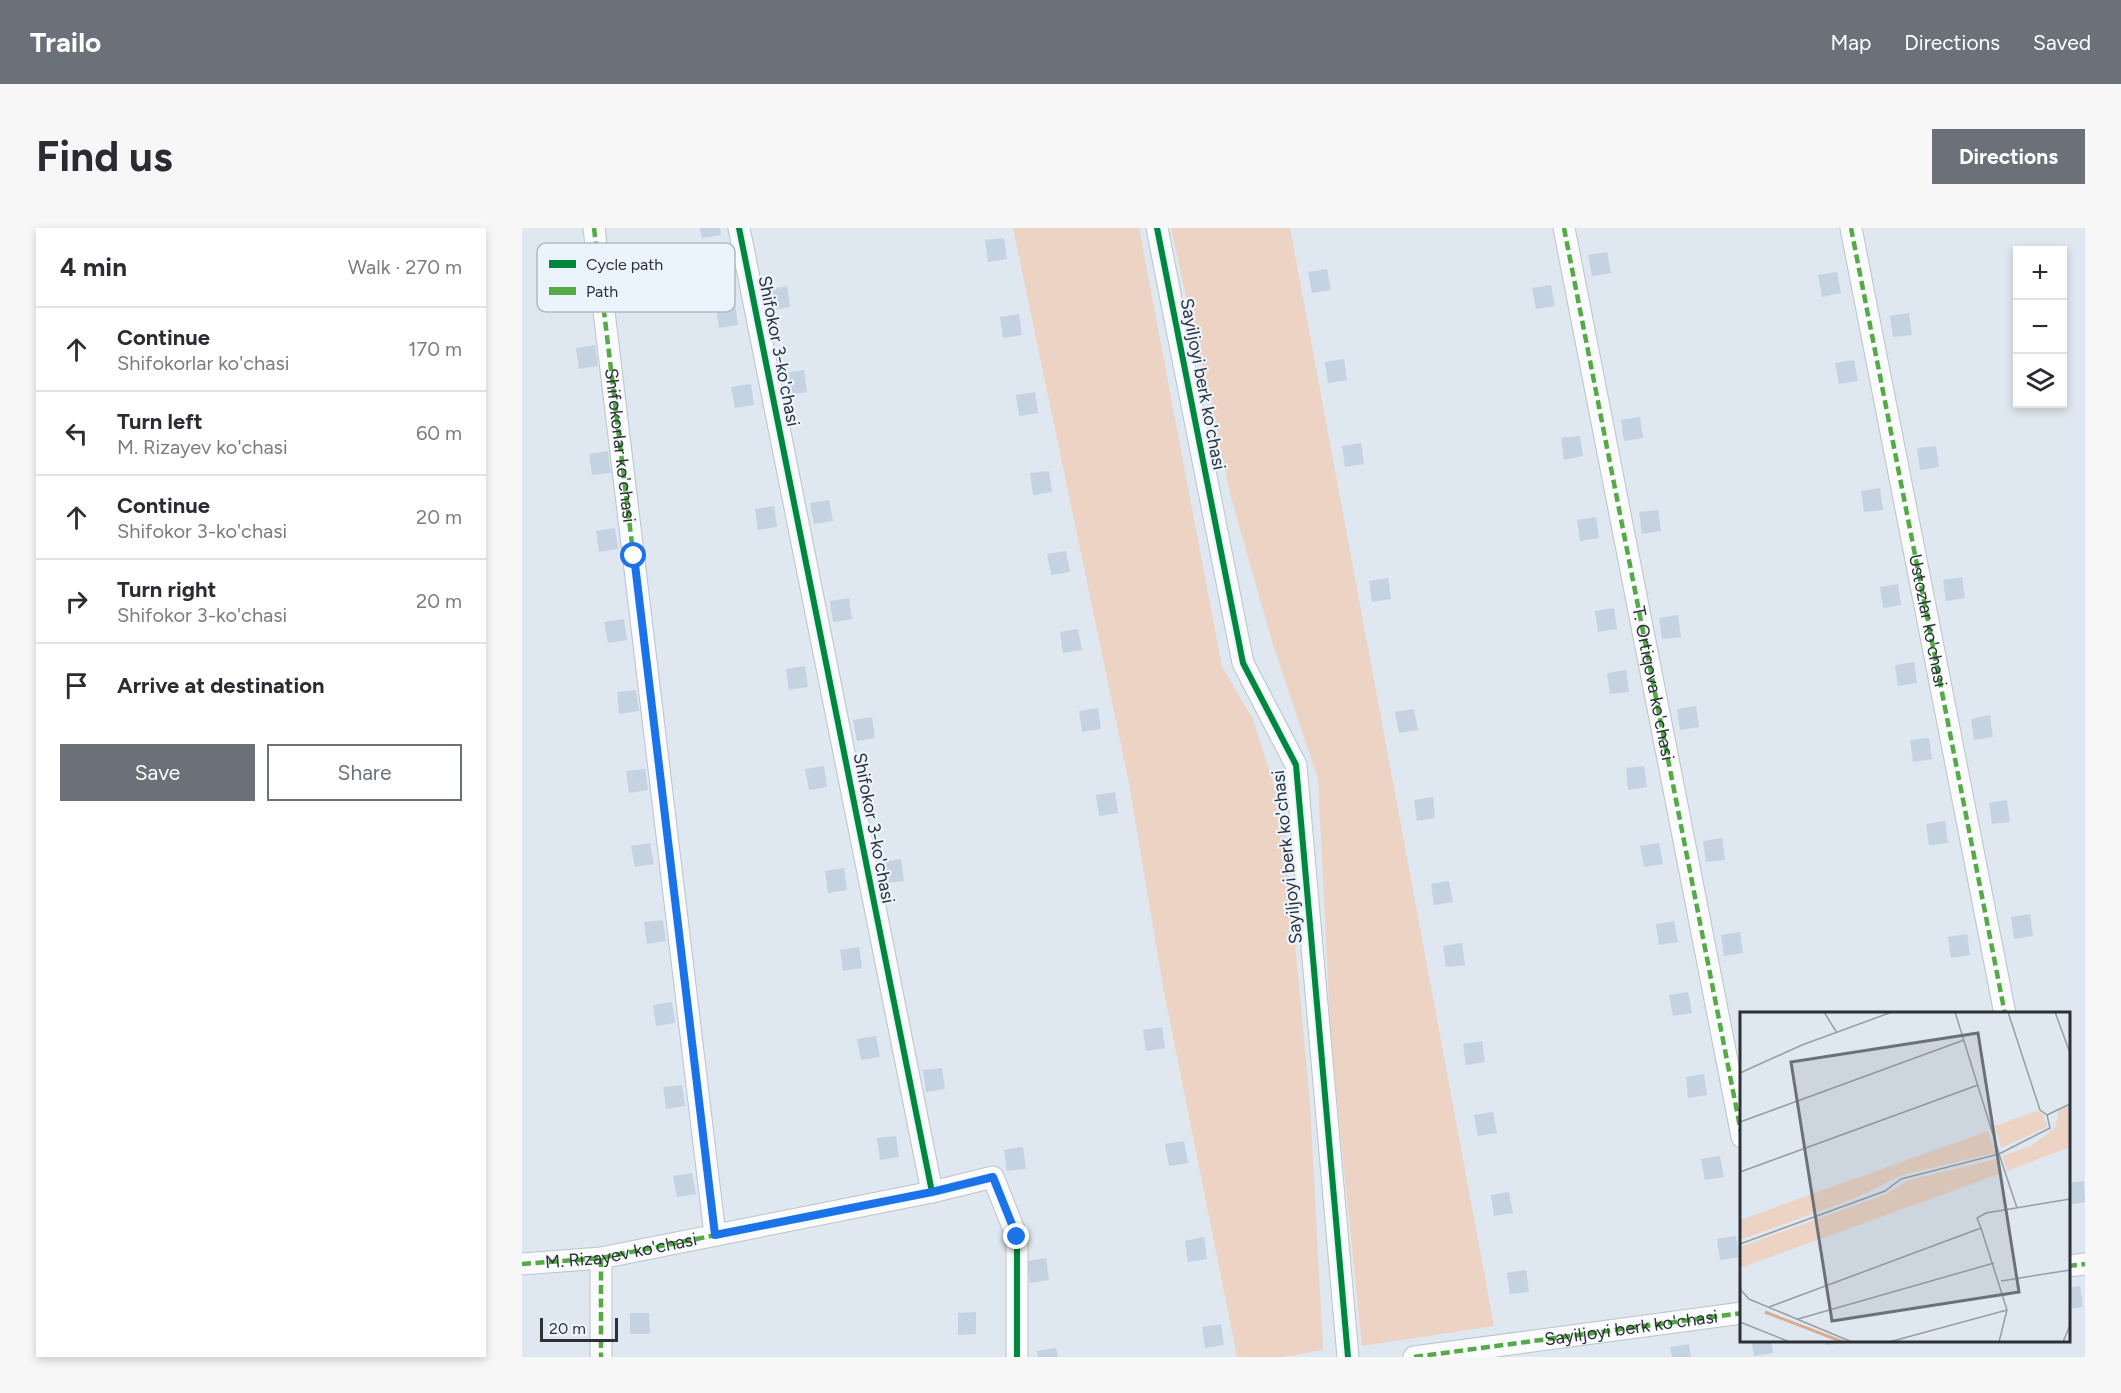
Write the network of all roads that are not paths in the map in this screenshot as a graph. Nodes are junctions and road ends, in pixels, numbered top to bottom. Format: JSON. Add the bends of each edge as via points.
{"nodes":[{"id":1,"x":594,"y":228,"type":"edge"},
{"id":2,"x":739,"y":228,"type":"edge"},
{"id":3,"x":1157,"y":228,"type":"edge"},
{"id":4,"x":1564,"y":228,"type":"edge"},
{"id":5,"x":1851,"y":228,"type":"edge"},
{"id":6,"x":596,"y":243,"type":"edge"},
{"id":7,"x":604,"y":312,"type":"edge"},
{"id":8,"x":2005,"y":1012,"type":"edge"},
{"id":9,"x":1740,"y":1127,"type":"edge"},
{"id":10,"x":932,"y":1192,"type":"junction"},
{"id":11,"x":715,"y":1235,"type":"junction"},
{"id":12,"x":601,"y":1258,"type":"junction"},
{"id":13,"x":522,"y":1264,"type":"edge"},
{"id":14,"x":2085,"y":1264,"type":"edge"},
{"id":15,"x":2070,"y":1266,"type":"edge"},
{"id":16,"x":1740,"y":1313,"type":"edge"},
{"id":17,"x":601,"y":1357,"type":"edge"},
{"id":18,"x":1017,"y":1357,"type":"edge"},
{"id":19,"x":1348,"y":1357,"type":"edge"},
{"id":20,"x":1414,"y":1357,"type":"edge"}],
"edges":[{"from":1,"to":6,"type":"street","name":"Shifokorlar ko'chasi"},
{"from":2,"to":10,"type":"street","name":"Shifokor 3-ko'chasi"},
{"from":3,"to":19,"type":"street","name":"Sayiljoyi berk ko'chasi","via":[[1242,663],[1296,765]]},
{"from":4,"to":9,"type":"street","name":"T. Ortiqova ko'chasi"},
{"from":5,"to":8,"type":"street","name":"Ustozlar ko'chasi"},
{"from":7,"to":11,"type":"street","name":"Shifokorlar ko'chasi"},
{"from":10,"to":11,"type":"street","name":"M. Rizayev ko'chasi"},
{"from":10,"to":18,"type":"street","via":[[993,1177],[1017,1237]]},
{"from":11,"to":12,"type":"street","name":"M. Rizayev ko'chasi"},
{"from":12,"to":13,"type":"street","name":"M. Rizayev ko'chasi"},
{"from":12,"to":17,"type":"street"},
{"from":14,"to":15,"type":"street"},
{"from":16,"to":20,"type":"street","name":"Sayiljoyi berk ko'chasi"}]}
